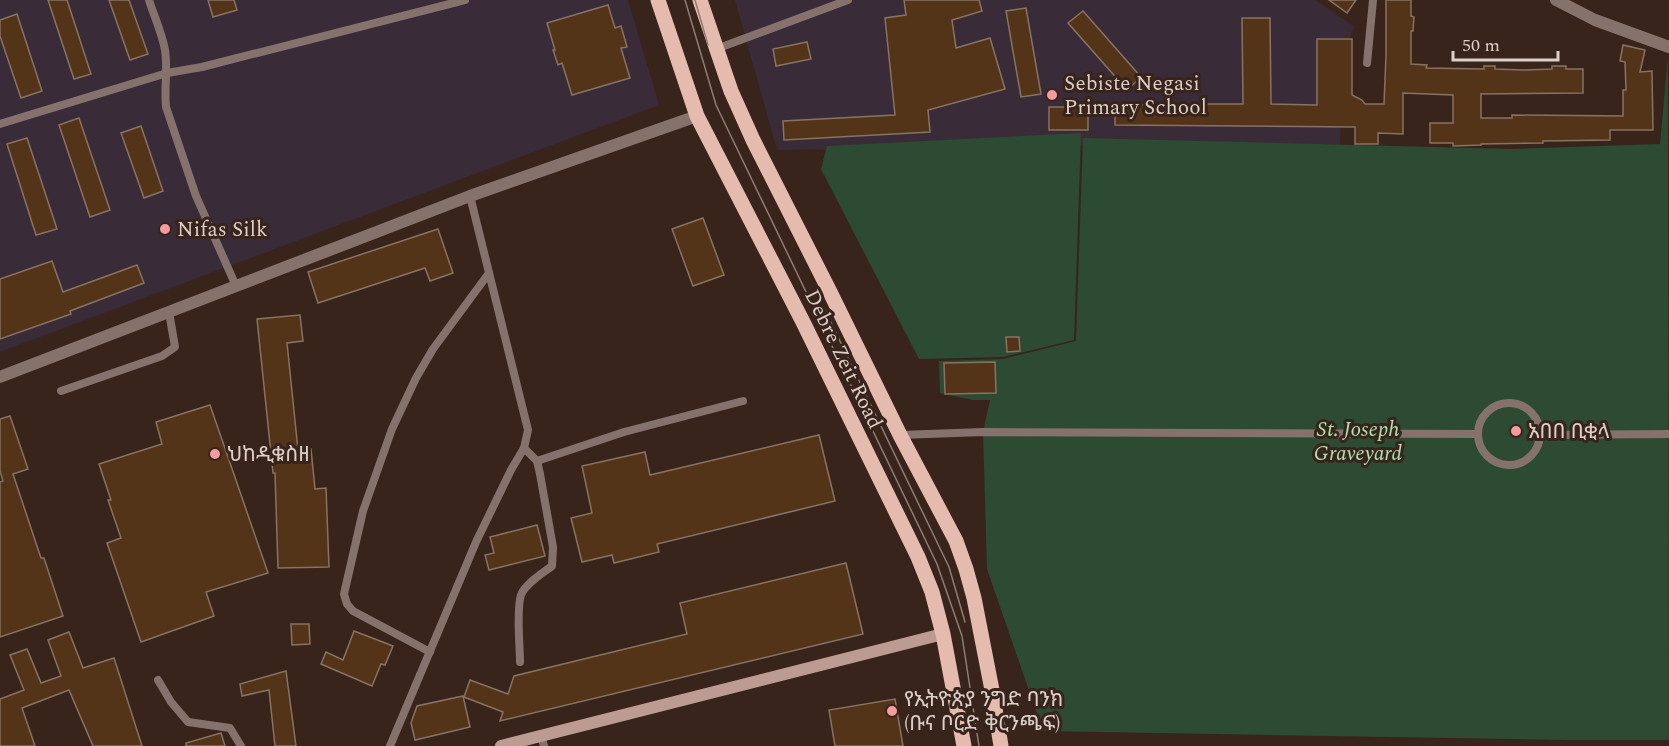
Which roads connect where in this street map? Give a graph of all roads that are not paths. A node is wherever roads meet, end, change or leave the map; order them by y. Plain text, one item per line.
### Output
1 (149, 0) edge
2 (465, 0) edge
3 (658, 0) edge
4 (700, 0) edge
5 (848, 0) edge
6 (1373, 0) edge
7 (1556, 0) edge
8 (1667, 44) edge
9 (716, 49) junction
10 (1367, 63) dead end
11 (167, 73) junction
12 (698, 116) junction
13 (0, 124) edge
14 (470, 196) junction
15 (489, 273) junction
16 (236, 286) junction
17 (169, 312) junction
18 (0, 377) edge
19 (61, 391) dead end
20 (743, 401) dead end
21 (1477, 434) junction
22 (1669, 434) edge
23 (900, 435) junction
24 (1540, 435) junction
25 (524, 448) junction
26 (537, 461) junction
27 (943, 634) junction
28 (430, 652) junction
29 (520, 662) dead end
30 (158, 680) dead end
31 (542, 741) edge
32 (241, 746) edge
33 (390, 746) edge
34 (501, 746) edge
35 (964, 746) edge
36 (1001, 746) edge

1 - 11 lane
2 - 11 lane
3 - 12 main road, Debre Zeit Road
4 - 9 main road, Debre Zeit Road
5 - 9 lane
6 - 10 lane
7 - 8 street
9 - 23 main road, Debre Zeit Road
11 - 13 lane
11 - 16 lane
12 - 14 street
12 - 27 main road, Debre Zeit Road
14 - 15 lane
14 - 16 street
15 - 25 lane
15 - 28 lane
16 - 17 street
17 - 18 street
17 - 19 lane
20 - 26 lane
21 - 23 lane
21 - 24 lane
21 - 24 lane
22 - 24 lane
23 - 36 main road, Debre Zeit Road
25 - 26 lane
25 - 28 lane
26 - 29 lane
27 - 31 main road
27 - 35 main road, Debre Zeit Road
28 - 33 lane
30 - 32 lane
31 - 34 main road

